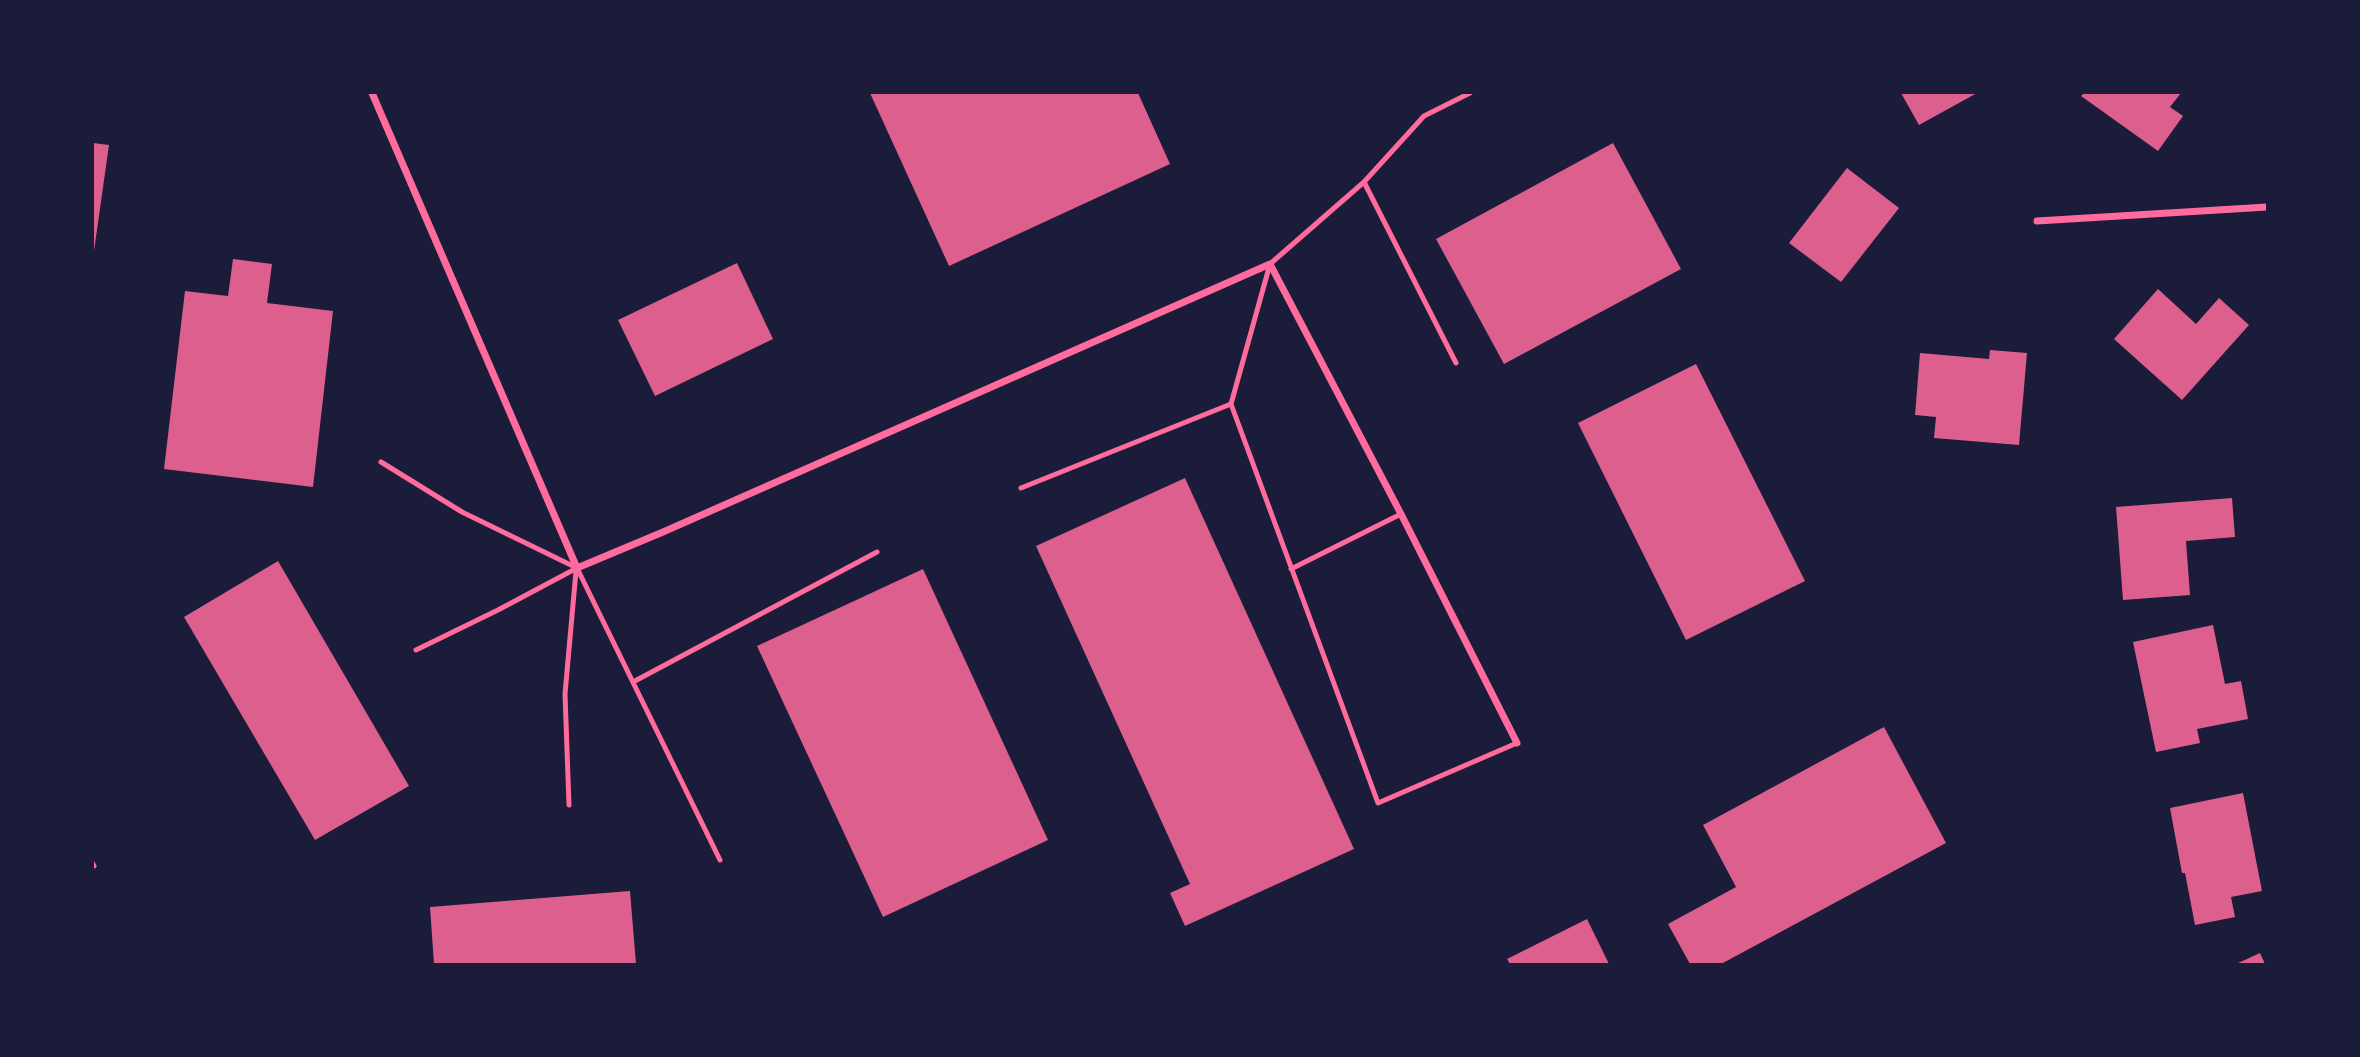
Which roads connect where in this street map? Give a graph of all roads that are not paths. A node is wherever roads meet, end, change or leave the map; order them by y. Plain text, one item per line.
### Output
1 (372, 93) edge
2 (1470, 93) edge
3 (1364, 182) junction
4 (2267, 208) edge
5 (2037, 221) dead end
6 (1270, 264) junction
7 (1456, 363) dead end
8 (1231, 404) junction
9 (382, 462) dead end
10 (1021, 488) dead end
11 (1401, 514) junction
12 (877, 552) dead end
13 (577, 568) junction
14 (1291, 569) junction
15 (416, 650) dead end
16 (633, 682) junction
17 (1517, 743) joint
18 (569, 805) dead end
19 (720, 860) dead end

1 - 13 street
2 - 3 lane
3 - 6 lane
3 - 7 lane
4 - 5 street
6 - 8 lane
6 - 11 street
6 - 13 street
8 - 10 lane
8 - 14 lane
9 - 13 lane
11 - 14 lane
11 - 17 street
12 - 16 lane
13 - 15 lane
13 - 16 lane
13 - 18 lane
14 - 17 lane
16 - 19 lane

